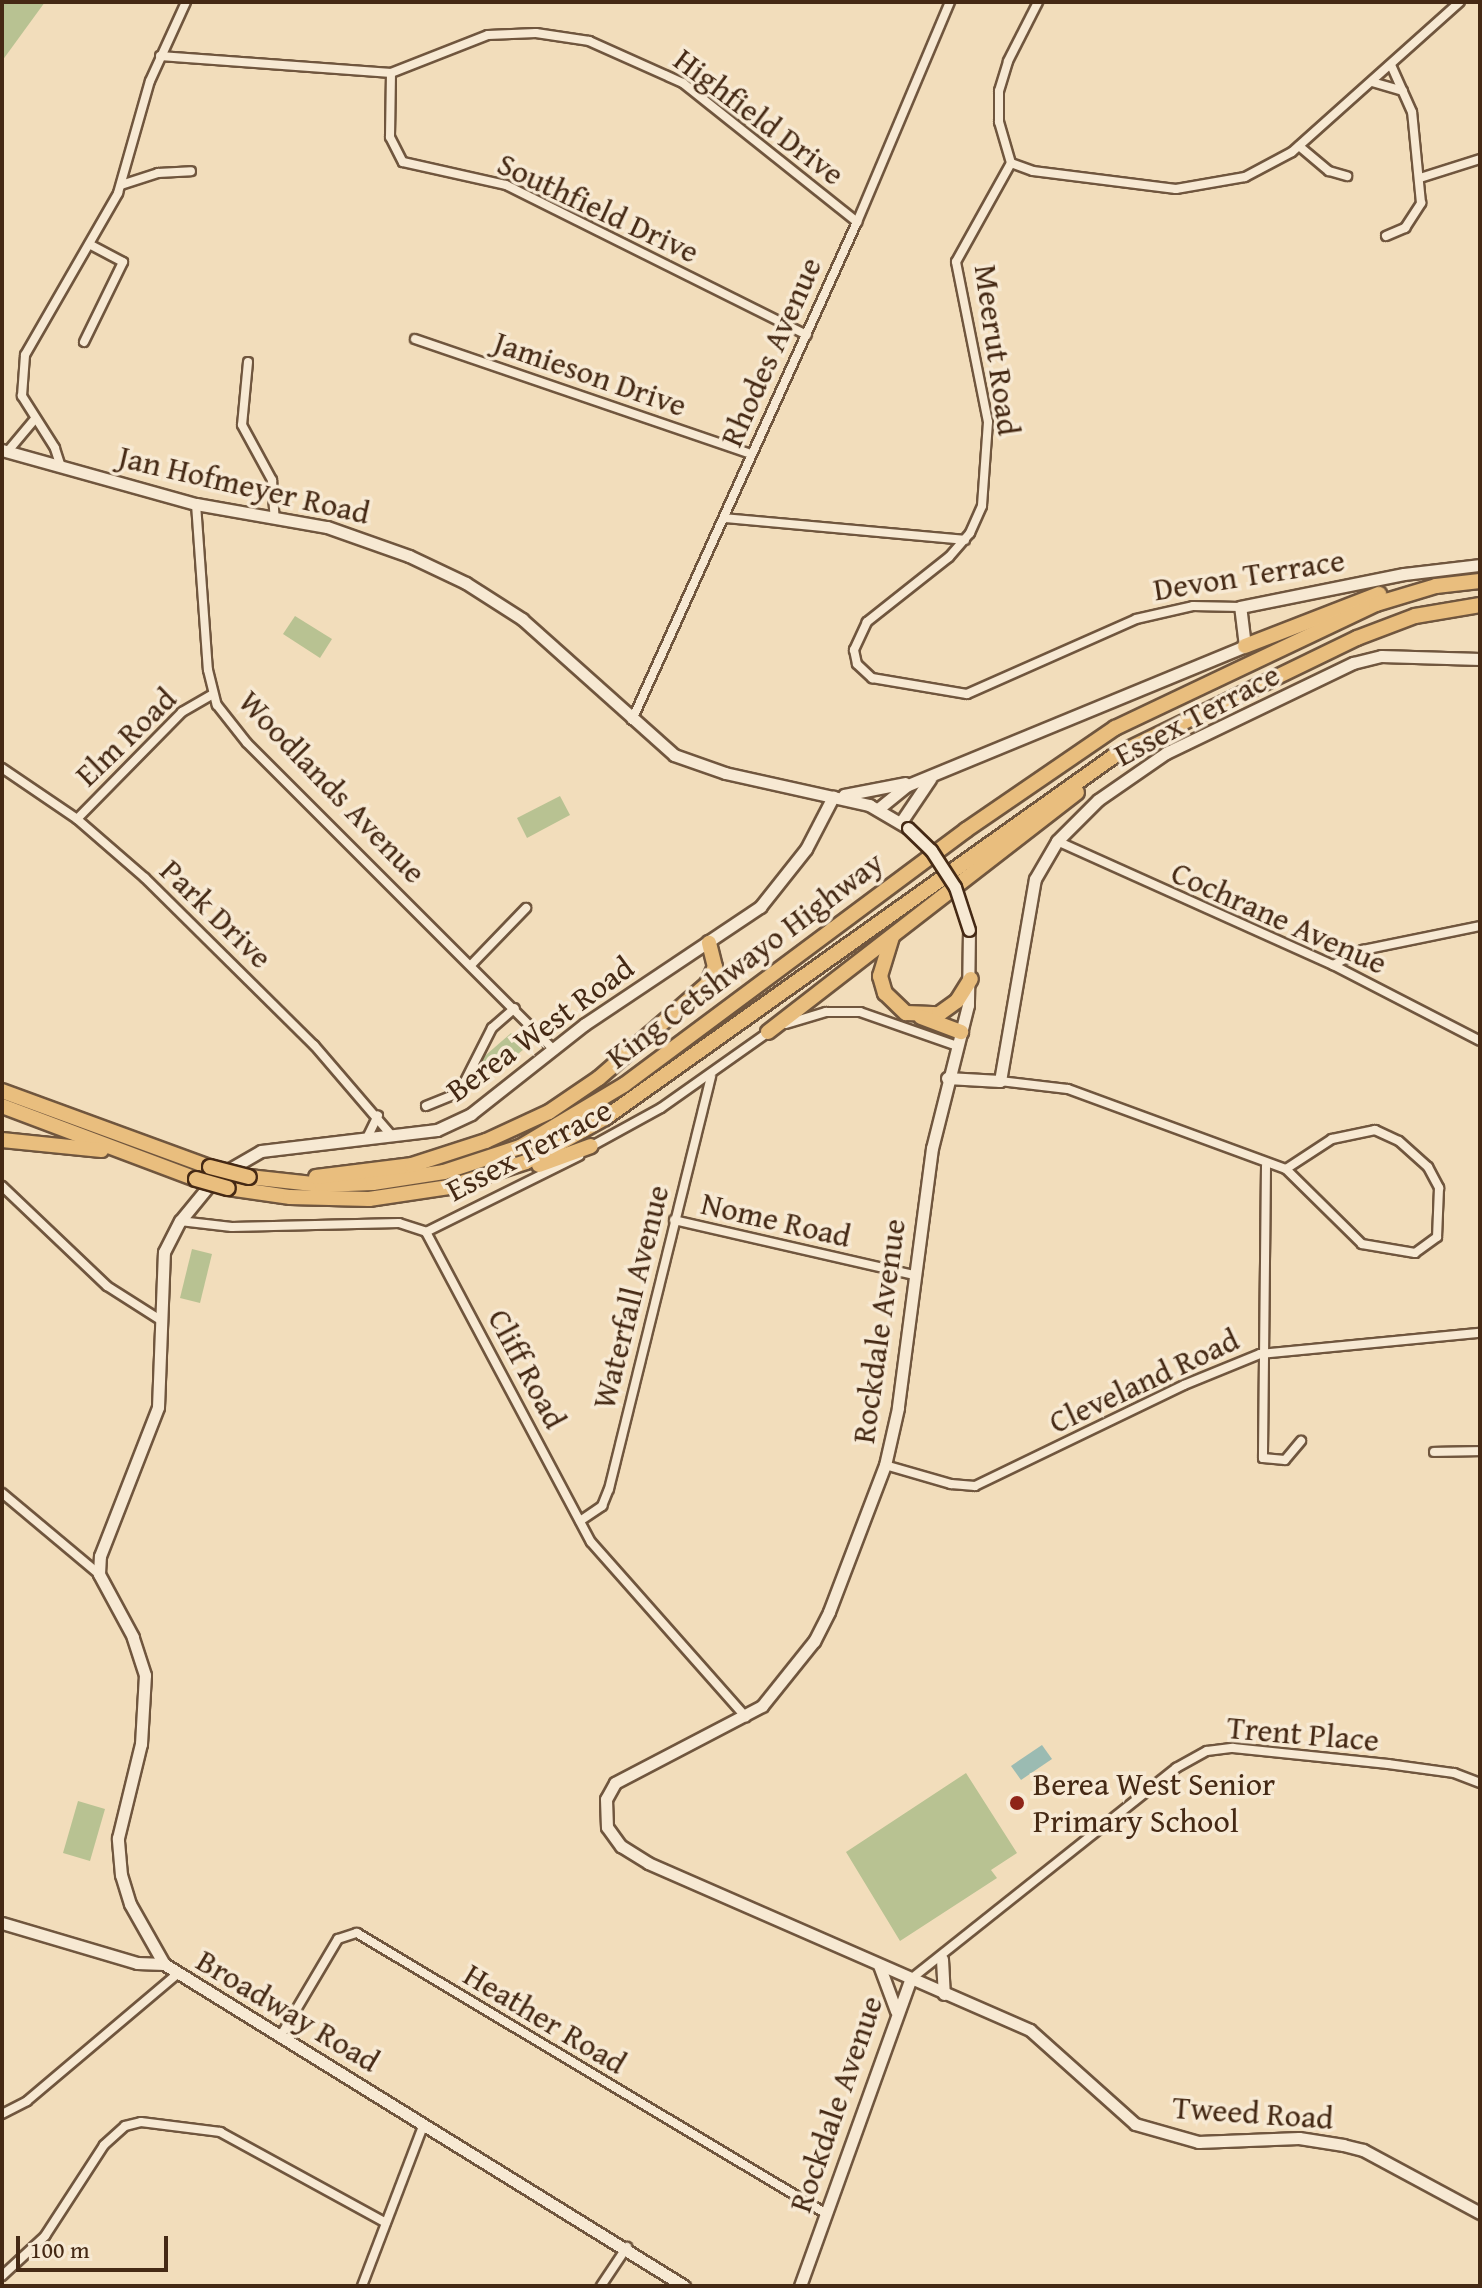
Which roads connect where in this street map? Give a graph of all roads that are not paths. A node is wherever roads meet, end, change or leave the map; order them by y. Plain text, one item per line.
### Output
1 (186, 2) edge
2 (950, 2) edge
3 (1038, 2) edge
4 (1460, 2) edge
5 (160, 56) junction
6 (1391, 65) junction
7 (391, 73) junction
8 (1372, 82) junction
9 (1403, 91) junction
10 (1299, 146) junction
11 (1480, 159) edge
12 (1011, 163) junction
13 (191, 171) dead end
14 (1347, 176) dead end
15 (1420, 178) junction
16 (121, 185) junction
17 (857, 222) junction
18 (1386, 236) dead end
19 (89, 244) junction
20 (807, 335) junction
21 (415, 339) dead end
22 (84, 342) dead end
23 (248, 362) dead end
24 (34, 420) junction
25 (5, 450) edge
26 (751, 454) junction
27 (61, 467) junction
28 (196, 504) junction
29 (724, 518) junction
30 (275, 519) junction
31 (965, 540) junction
32 (1480, 565) edge
33 (1480, 579) edge
34 (1480, 605) edge
35 (1240, 607) junction
36 (1245, 646) junction
37 (1480, 659) edge
38 (212, 695) junction
39 (632, 720) junction
40 (1147, 738) junction
41 (2, 768) edge
42 (936, 773) junction
43 (833, 797) junction
44 (878, 809) junction
45 (77, 819) junction
46 (904, 825) junction
47 (1057, 841) junction
48 (526, 908) dead end
49 (1480, 926) edge
50 (894, 934) junction
51 (709, 943) junction
52 (472, 964) junction
53 (1333, 965) junction
54 (971, 979) junction
55 (515, 1008) junction
56 (921, 1017) junction
57 (768, 1032) junction
58 (959, 1039) junction
59 (1480, 1041) edge
60 (552, 1048) junction
61 (712, 1074) junction
62 (947, 1078) junction
63 (1000, 1081) junction
64 (2, 1091) edge
65 (2, 1106) edge
66 (426, 1106) dead end
67 (378, 1115) junction
68 (392, 1136) junction
69 (367, 1138) junction
70 (2, 1140) edge
71 (591, 1146) junction
72 (114, 1150) junction
73 (1266, 1166) junction
74 (1286, 1169) junction
75 (272, 1181) junction
76 (2, 1186) edge
77 (369, 1199) junction
78 (674, 1220) junction
79 (180, 1221) junction
80 (426, 1232) junction
81 (914, 1275) junction
82 (162, 1321) junction
83 (1480, 1333) edge
84 (1260, 1354) junction
85 (1301, 1441) dead end
86 (1480, 1451) edge
87 (1434, 1452) dead end
88 (885, 1465) junction
89 (2, 1493) edge
90 (580, 1521) junction
91 (99, 1574) junction
92 (746, 1718) junction
93 (1480, 1783) edge
94 (2, 1923) edge
95 (942, 1959) junction
96 (164, 1964) junction
97 (879, 1965) junction
98 (176, 1975) junction
99 (910, 1980) junction
100 (944, 1994) junction
101 (896, 2011) junction
102 (280, 2037) junction
103 (2, 2114) edge
104 (424, 2124) junction
105 (825, 2213) junction
106 (1480, 2213) edge
107 (386, 2223) junction
108 (627, 2246) junction
109 (2, 2276) edge
110 (362, 2286) edge
111 (601, 2286) edge
112 (684, 2286) edge
113 (800, 2286) edge

1 - 5 street
2 - 17 street, Rhodes Avenue
3 - 12 street
4 - 6 street
5 - 7 street, Highfield Drive
5 - 16 street
6 - 8 street
6 - 9 street
7 - 17 street, Highfield Drive
7 - 20 street, Southfield Drive
8 - 9 street
8 - 10 street
9 - 15 street
10 - 12 street
10 - 14 street
11 - 15 street
12 - 31 street, Meerut Road
13 - 16 street
15 - 18 street
16 - 19 street
17 - 20 street, Rhodes Avenue
19 - 22 street
19 - 24 street
20 - 26 street, Rhodes Avenue
21 - 26 street, Jamieson Drive
23 - 30 street
24 - 25 street
24 - 27 street
25 - 27 street, Jan Hofmeyer Road
26 - 29 street, Rhodes Avenue
27 - 28 street, Jan Hofmeyer Road
28 - 30 street, Jan Hofmeyer Road
28 - 38 street, Woodlands Avenue
29 - 31 street
29 - 39 street, Rhodes Avenue
30 - 39 street, Jan Hofmeyer Road
31 - 35 street, Devon Terrace
32 - 35 street, Devon Terrace
33 - 36 highway
33 - 75 highway, King Cetshwayo Highway
34 - 40 highway, King Cetshwayo Highway
35 - 36 street
36 - 42 street
37 - 47 street, Essex Terrace
38 - 45 street, Elm Road
38 - 52 street, Woodlands Avenue
39 - 43 street, Jan Hofmeyer Road
40 - 50 highway
40 - 77 highway, King Cetshwayo Highway
41 - 45 street, Park Drive
42 - 43 street
42 - 44 street
42 - 46 street
43 - 44 street, Rockdale Avenue
43 - 51 street, Berea West Road
44 - 46 street, Rockdale Avenue
45 - 67 street, Park Drive
46 - 54 street, Rockdale Avenue, bridge
47 - 53 street, Cochrane Avenue
47 - 63 street, Essex Terrace
48 - 52 street
49 - 53 street
50 - 56 highway
50 - 57 highway
51 - 60 street, Berea West Road
51 - 75 highway
52 - 55 street, Woodlands Avenue
53 - 59 street, Cochrane Avenue
54 - 56 highway
54 - 58 street, Rockdale Avenue
55 - 60 street, Woodlands Avenue
55 - 66 street
56 - 58 highway
57 - 58 street, Essex Terrace
57 - 61 street, Essex Terrace
58 - 62 street, Rockdale Avenue
60 - 68 street, Berea West Road
61 - 71 street, Essex Terrace
61 - 78 street, Waterfall Avenue
62 - 63 street
62 - 81 street, Rockdale Avenue
63 - 73 street
64 - 75 highway, King Cetshwayo Highway, bridge
65 - 72 highway, King Cetshwayo Highway
67 - 68 street, Park Drive
67 - 69 street
68 - 69 street, Berea West Road
69 - 79 street, Berea West Road
70 - 72 highway
71 - 77 highway
71 - 80 street, Essex Terrace
72 - 77 highway, King Cetshwayo Highway, bridge
73 - 74 street
73 - 84 street
74 - 74 street
76 - 82 street
78 - 81 street, Nome Road
78 - 90 street, Waterfall Avenue
79 - 80 street
79 - 82 street
80 - 90 street, Cliff Road
81 - 88 street, Rockdale Avenue
82 - 91 street
83 - 84 street, Cleveland Road
84 - 85 street
84 - 88 street, Cleveland Road
86 - 87 street
88 - 92 street, Rockdale Avenue
89 - 91 street
90 - 92 street, Cliff Road
91 - 96 street, Broadway Road
92 - 97 street, Rockdale Avenue
93 - 95 street, Trent Place
94 - 96 street
95 - 99 street, Trent Place
95 - 100 street
96 - 98 street, Broadway Road
97 - 99 street, Rockdale Avenue
97 - 101 street
98 - 102 street, Broadway Road
98 - 103 street
99 - 100 street, Tweed Road
99 - 101 street, Rockdale Avenue
100 - 106 street, Tweed Road
101 - 105 street, Rockdale Avenue
102 - 104 street, Broadway Road
102 - 105 street, Heather Road
104 - 107 street
104 - 108 street, Broadway Road
105 - 113 street, Rockdale Avenue
107 - 109 street
107 - 110 street
108 - 111 street
108 - 112 street, Broadway Road

